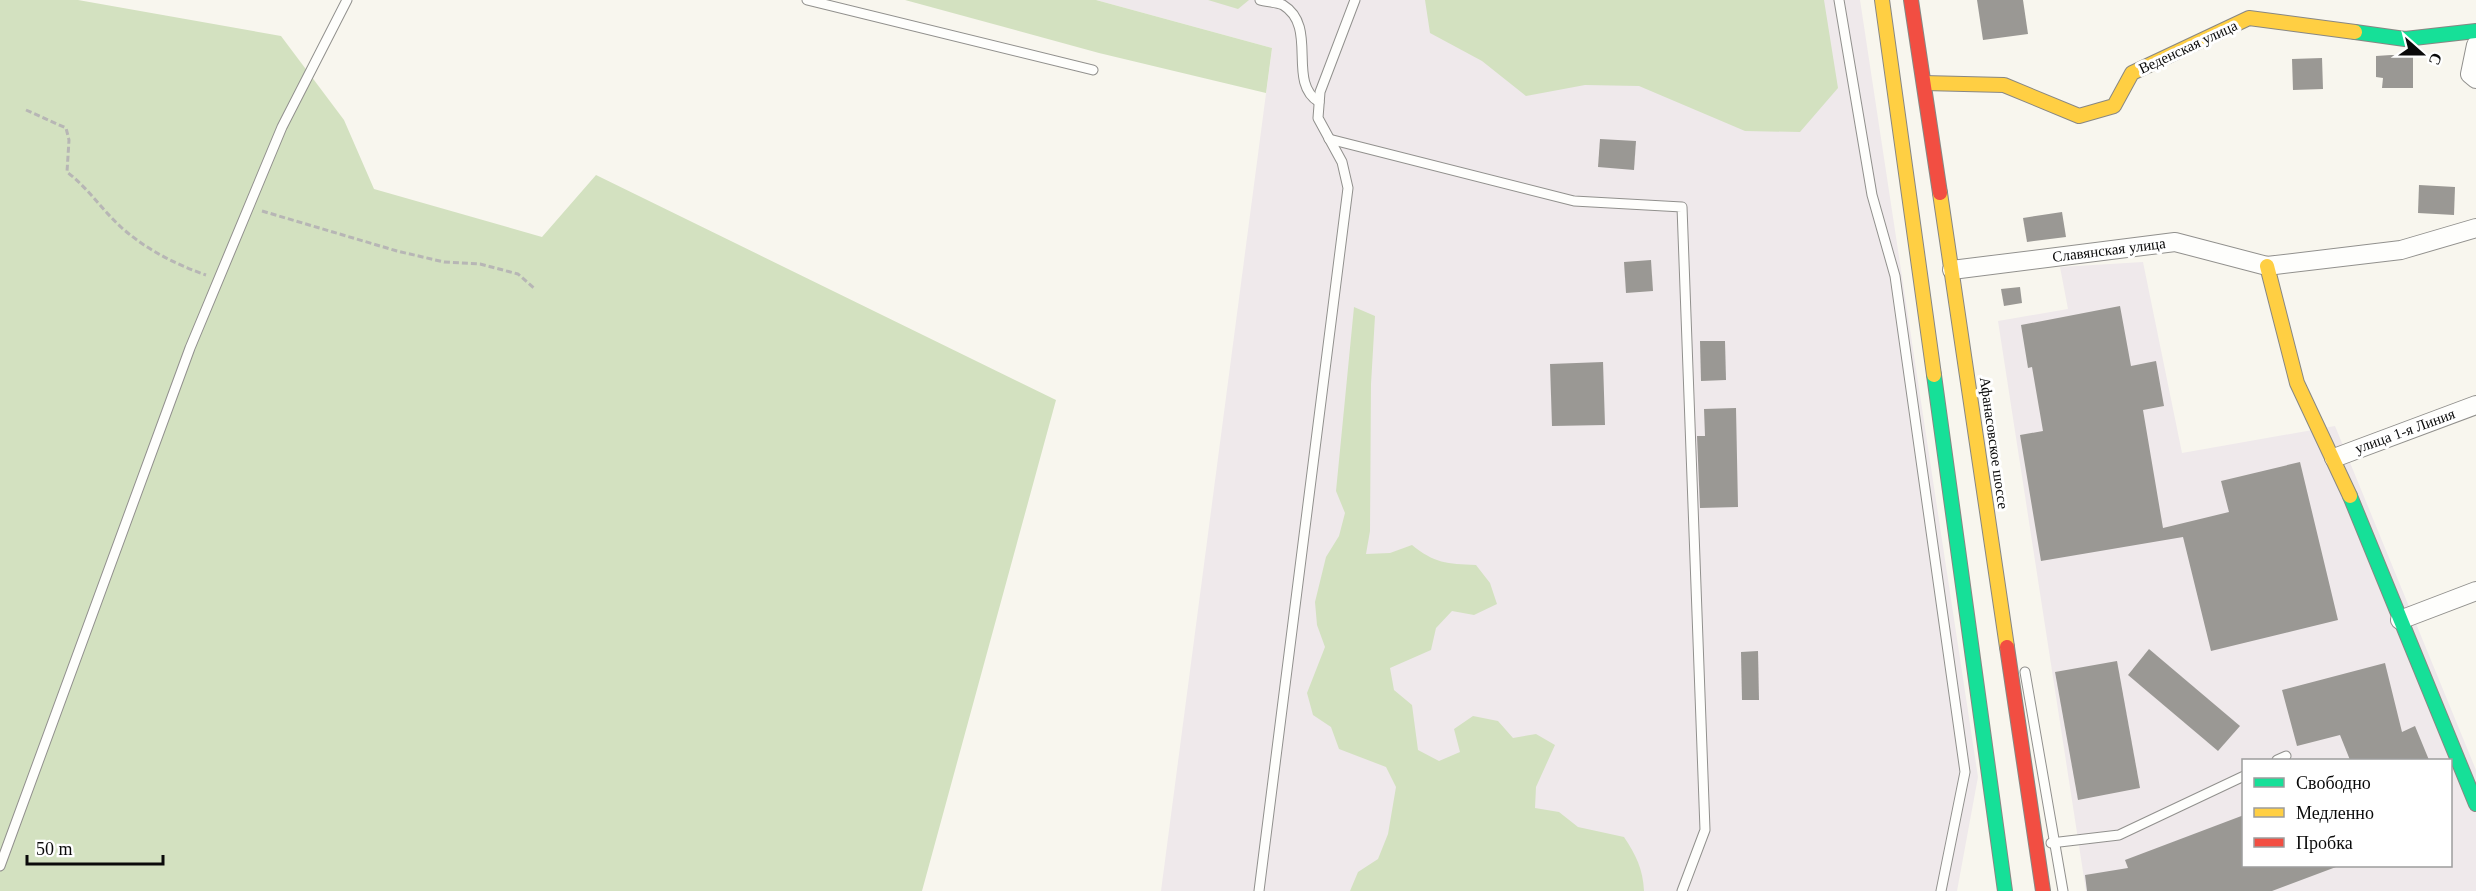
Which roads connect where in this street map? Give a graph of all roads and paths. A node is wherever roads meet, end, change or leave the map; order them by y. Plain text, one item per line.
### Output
1 (347, 0) edge
2 (807, 0) edge
3 (1260, 0) edge
4 (1355, 0) edge
5 (1839, 0) edge
6 (1882, 0) edge
7 (1911, 0) edge
8 (2476, 31) edge
9 (2476, 45) edge
10 (1093, 70) dead end
11 (2476, 79) edge
12 (1924, 82) junction
13 (1319, 102) junction
14 (26, 110) dead end
15 (1329, 139) junction
16 (249, 208) junction
17 (2476, 228) edge
18 (2267, 266) junction
19 (1952, 270) junction
20 (219, 280) junction
21 (535, 289) dead end
22 (2476, 405) edge
23 (2334, 458) junction
24 (2476, 591) edge
25 (2400, 620) junction
26 (2025, 672) dead end
27 (2470, 770) edge
28 (2242, 777) edge
29 (2476, 804) edge
30 (2055, 843) junction
31 (2037, 845) junction
32 (0, 866) edge
33 (1258, 891) edge
34 (1682, 891) edge
35 (1941, 891) edge
36 (2005, 891) edge
37 (2043, 891) edge
38 (2063, 891) edge

1 - 16 lane
2 - 10 lane
3 - 13 lane
4 - 13 lane
5 - 35 lane
6 - 36 main road
7 - 12 main road, Афанасовское шоссе
8 - 12 main road, Веденская улица
9 - 11 street
12 - 19 main road, Афанасовское шоссе
13 - 15 lane
14 - 20 path
15 - 33 lane
15 - 34 lane
16 - 20 lane
16 - 21 path
17 - 18 street, Славянская улица
18 - 19 street, Славянская улица
18 - 23 main road
19 - 31 main road, Афанасовское шоссе
20 - 32 lane
22 - 23 street, улица 1-я Линия
23 - 25 main road
24 - 25 street
25 - 27 main road
26 - 30 lane
27 - 29 main road
28 - 30 lane
30 - 31 lane
30 - 38 lane
31 - 37 main road, Афанасовское шоссе

